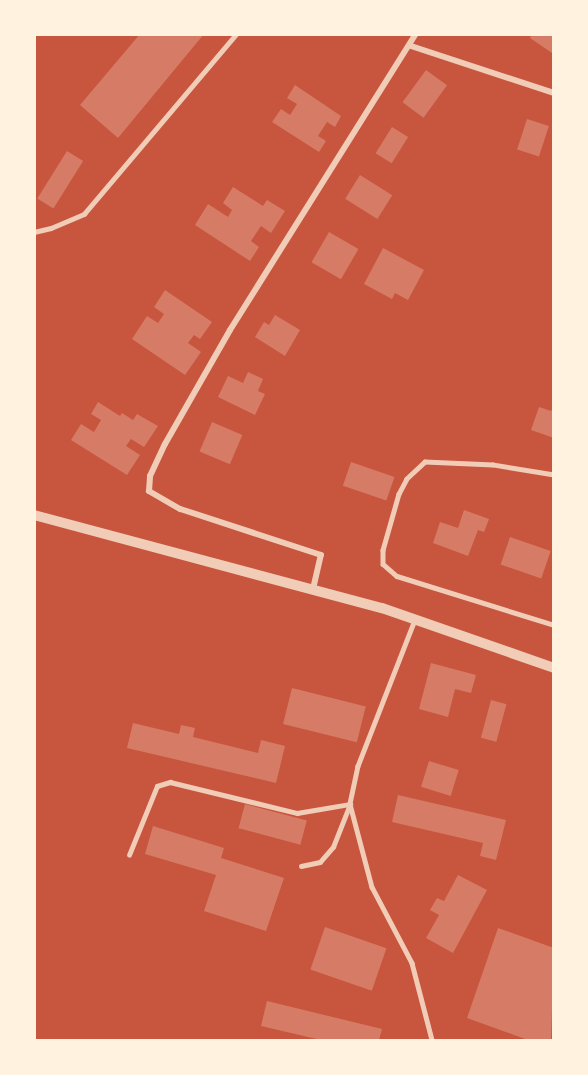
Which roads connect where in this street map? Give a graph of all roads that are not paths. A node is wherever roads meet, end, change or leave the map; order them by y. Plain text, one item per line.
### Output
1 (236, 34) edge
2 (416, 34) edge
3 (411, 46) junction
4 (554, 93) edge
5 (34, 232) edge
6 (554, 475) edge
7 (34, 515) edge
8 (313, 589) junction
9 (415, 619) junction
10 (554, 625) edge
11 (554, 668) edge
12 (350, 804) junction
13 (129, 855) dead end
14 (302, 866) dead end
15 (432, 1041) edge

1 - 5 lane
2 - 3 street
3 - 4 street
3 - 8 street
6 - 10 lane
7 - 8 street
8 - 9 street
9 - 11 street
9 - 12 lane
12 - 13 lane
12 - 14 lane
12 - 15 lane

